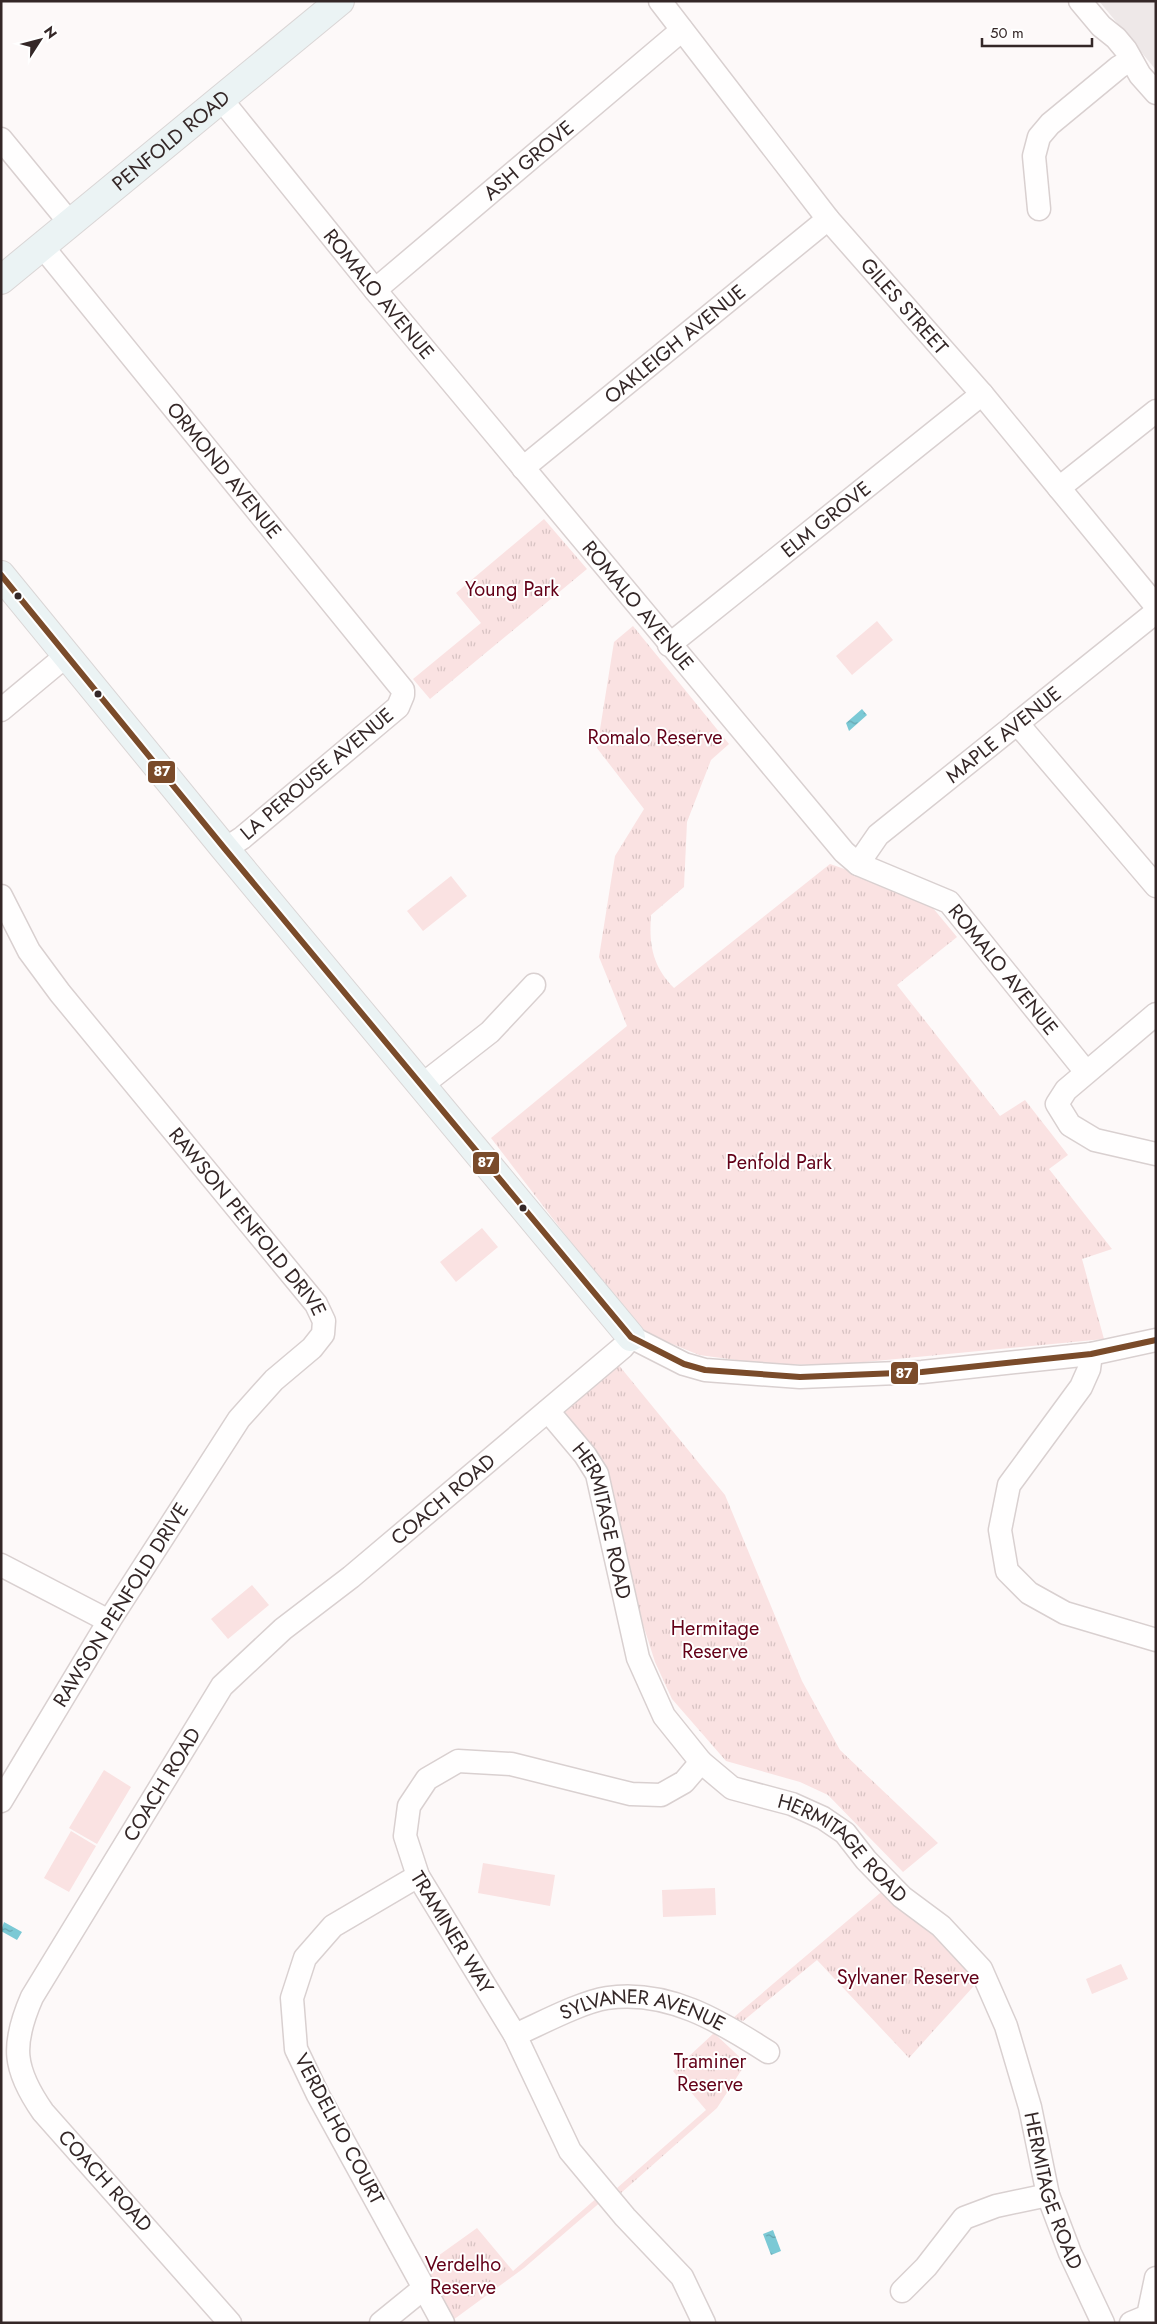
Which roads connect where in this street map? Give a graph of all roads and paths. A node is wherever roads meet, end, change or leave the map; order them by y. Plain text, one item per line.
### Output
1 (340, 1) edge
2 (1080, 1) edge
3 (668, 4) edge
4 (682, 30) junction
5 (1131, 60) junction
6 (1156, 93) edge
7 (222, 99) junction
8 (1, 139) edge
9 (1039, 209) dead end
10 (828, 218) junction
11 (70, 222) junction
12 (42, 246) junction
13 (1, 280) edge
14 (374, 290) junction
15 (982, 394) junction
16 (1156, 410) edge
17 (523, 468) junction
18 (1059, 488) junction
19 (1, 575) edge
20 (1156, 606) edge
21 (1156, 612) edge
22 (670, 645) junction
23 (67, 655) junction
24 (403, 696) joint
25 (1, 710) edge
26 (1017, 723) junction
27 (225, 849) junction
28 (858, 864) junction
29 (1156, 886) edge
30 (1, 896) edge
31 (534, 985) dead end
32 (1156, 1014) edge
33 (1086, 1072) junction
34 (422, 1084) junction
35 (1156, 1154) edge
36 (631, 1337) junction
37 (1156, 1340) edge
38 (1091, 1354) junction
39 (548, 1411) junction
40 (1, 1565) edge
41 (108, 1621) junction
42 (1156, 1640) edge
43 (701, 1762) junction
44 (1, 1801) edge
45 (418, 1876) junction
46 (515, 2035) junction
47 (768, 2052) dead end
48 (1048, 2195) junction
49 (1156, 2278) edge
50 (424, 2288) junction
51 (902, 2291) dead end
52 (1107, 2322) edge
53 (230, 2323) edge
54 (381, 2323) edge
55 (442, 2323) edge
56 (704, 2323) edge
57 (1131, 2323) edge

1 - 7 main road, PENFOLD ROAD
2 - 5 street
3 - 4 street, GILES STREET
4 - 10 street, GILES STREET
4 - 14 street, ASH GROVE
5 - 6 street
5 - 9 street
7 - 11 main road, PENFOLD ROAD
7 - 14 street, ROMALO AVENUE
8 - 11 street
10 - 15 street, GILES STREET
10 - 17 street, OAKLEIGH AVENUE
11 - 12 main road, PENFOLD ROAD
12 - 13 main road, PENFOLD ROAD
12 - 24 street, ORMOND AVENUE
14 - 17 street, ROMALO AVENUE
15 - 18 street, GILES STREET
15 - 22 street, ELM GROVE
16 - 18 street
17 - 22 street, ROMALO AVENUE
18 - 20 street, GILES STREET
19 - 23 main road
21 - 26 street, MAPLE AVENUE
22 - 28 street, ROMALO AVENUE
23 - 25 street
23 - 27 main road
24 - 27 street, LA PEROUSE AVENUE
26 - 28 street, MAPLE AVENUE
26 - 29 street
27 - 34 main road
28 - 33 street, ROMALO AVENUE
30 - 41 street, RAWSON PENFOLD DRIVE
31 - 34 street
32 - 33 street
33 - 35 street
34 - 36 main road
36 - 38 street
36 - 39 street, COACH ROAD
37 - 38 street
38 - 42 street
39 - 43 street, HERMITAGE ROAD
39 - 53 street, COACH ROAD
40 - 41 street
41 - 44 street, RAWSON PENFOLD DRIVE
43 - 45 street, TRAMINER WAY
43 - 48 street, HERMITAGE ROAD
45 - 46 street, TRAMINER WAY
45 - 50 street, VERDELHO COURT
46 - 47 street, SYLVANER AVENUE
46 - 56 street, TRAMINER WAY
48 - 51 street
48 - 52 street, HERMITAGE ROAD
49 - 57 street
50 - 54 street
50 - 55 street, VERDELHO COURT

